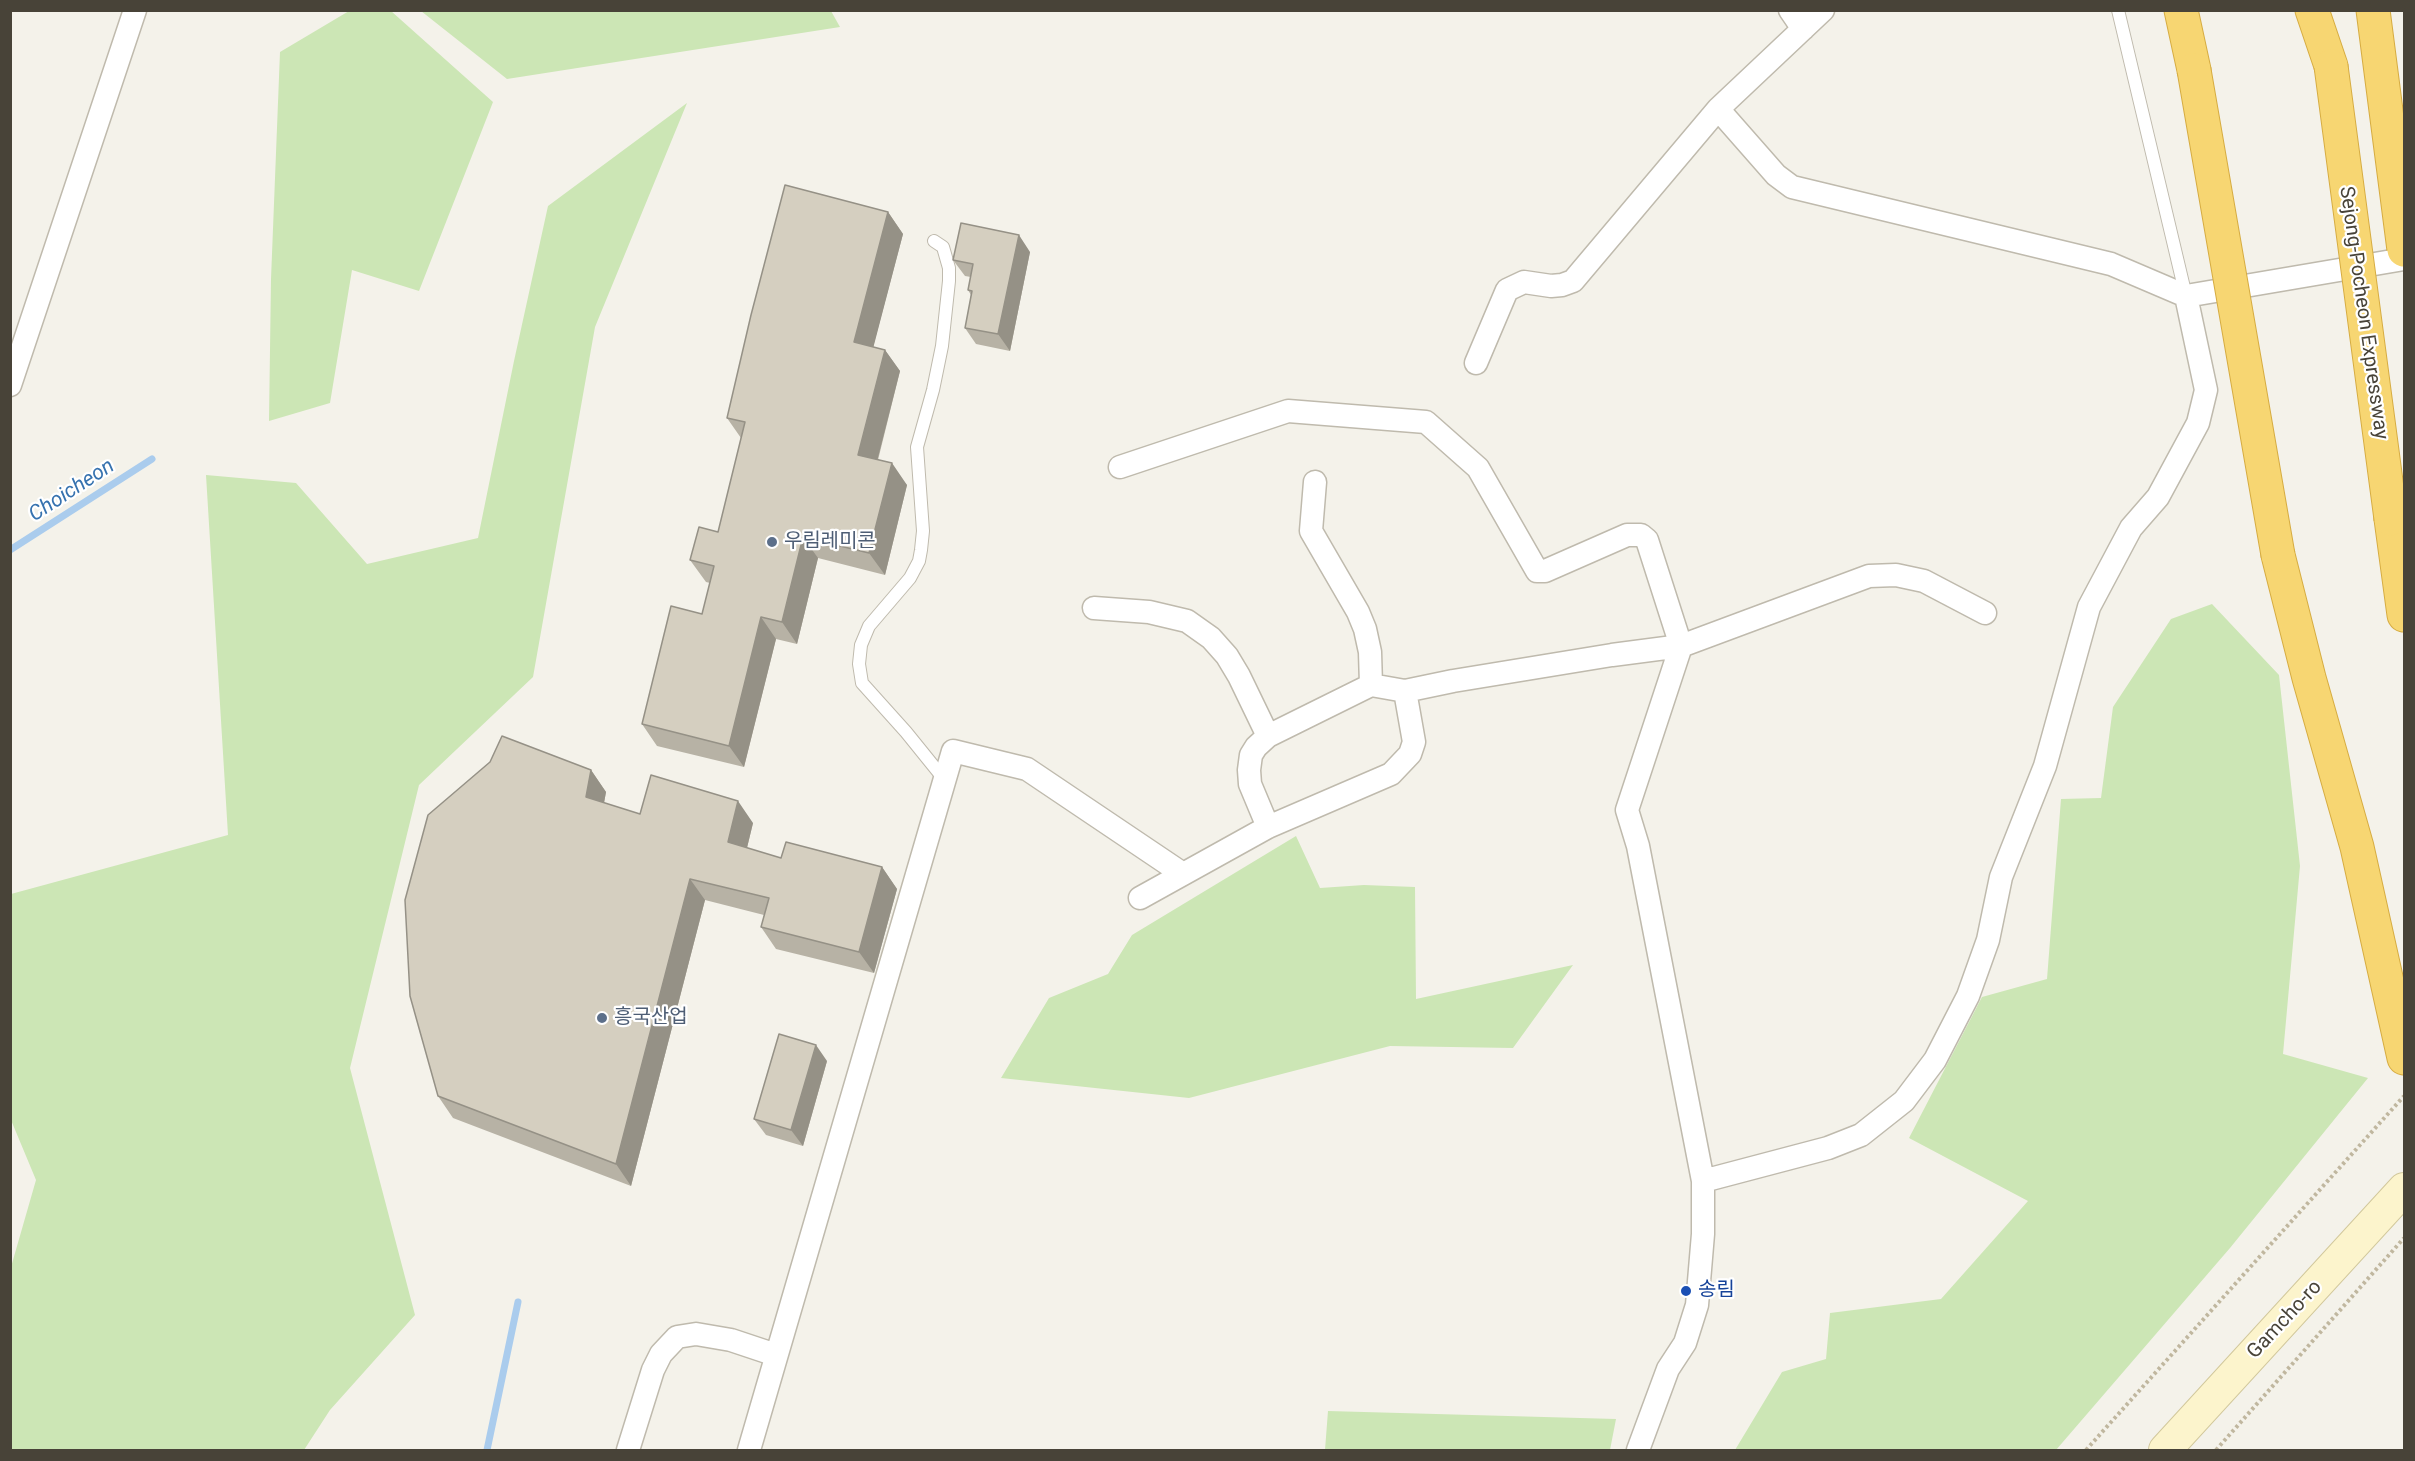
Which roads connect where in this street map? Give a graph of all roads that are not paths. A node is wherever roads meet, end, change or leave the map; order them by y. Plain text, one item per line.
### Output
1 (135, 10) edge
2 (1790, 10) edge
3 (1824, 10) edge
4 (2118, 10) edge
5 (2183, 10) edge
6 (2312, 10) edge
7 (2323, 10) edge
8 (2373, 10) edge
9 (1803, 29) junction
10 (2331, 66) junction
11 (1718, 109) junction
12 (934, 241) dead end
13 (2404, 250) edge
14 (2404, 259) edge
15 (2186, 296) junction
16 (1476, 363) dead end
17 (10, 385) edge
18 (1120, 467) dead end
19 (1315, 482) dead end
20 (1094, 608) dead end
21 (1984, 613) dead end
22 (2404, 615) edge
23 (1681, 646) junction
24 (1371, 685) junction
25 (1405, 692) junction
26 (1268, 736) junction
27 (944, 779) junction
28 (1268, 827) junction
29 (1183, 874) junction
30 (1140, 898) dead end
31 (2404, 1058) edge
32 (1703, 1181) junction
33 (2404, 1189) edge
34 (776, 1355) junction
35 (628, 1450) edge
36 (748, 1450) edge
37 (1638, 1450) edge
38 (2165, 1450) edge

1 - 17 street
2 - 9 street
3 - 9 street
4 - 15 lane
5 - 31 highway, bridge
6 - 10 highway
7 - 10 highway, Sejong-Pocheon Expressway
8 - 13 highway
9 - 11 street
10 - 22 highway, Sejong-Pocheon Expressway, bridge
11 - 15 street
11 - 16 street
12 - 27 lane
14 - 15 street
15 - 32 street
18 - 23 street
19 - 24 street
20 - 26 street
21 - 23 street
23 - 25 street
23 - 32 street
24 - 25 street
24 - 26 street
25 - 28 street
26 - 28 street
27 - 29 street
27 - 34 street
28 - 29 street
29 - 30 street
32 - 37 street
33 - 38 main road, Gamcho-ro
34 - 35 street
34 - 36 street

